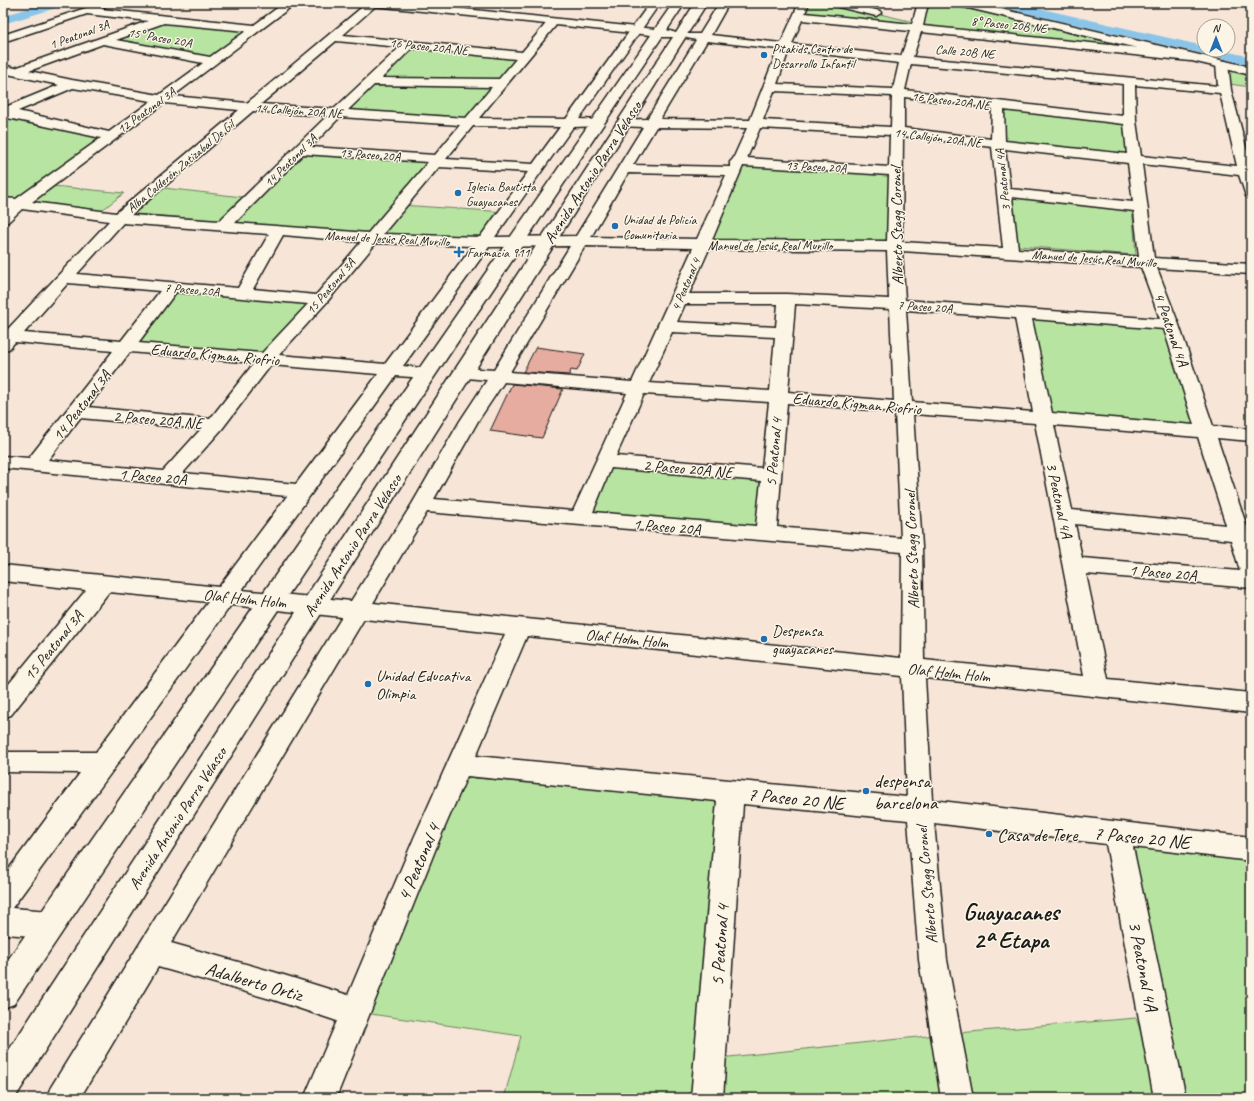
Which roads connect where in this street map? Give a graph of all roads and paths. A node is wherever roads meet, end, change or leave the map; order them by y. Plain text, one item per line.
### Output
1 (110, 3) edge
2 (291, 3) edge
3 (374, 3) edge
4 (472, 3) edge
5 (655, 3) edge
6 (679, 3) edge
7 (701, 3) edge
8 (724, 3) edge
9 (834, 3) edge
10 (923, 3) edge
11 (960, 3) edge
12 (802, 10) edge
13 (86, 11) junction
14 (164, 19) junction
15 (553, 22) junction
16 (639, 25) junction
17 (917, 26) junction
18 (662, 28) junction
19 (256, 29) junction
20 (683, 30) junction
21 (333, 37) junction
22 (703, 38) junction
23 (3, 39) edge
24 (102, 41) junction
25 (410, 44) junction
26 (785, 47) junction
27 (525, 56) junction
28 (1192, 57) junction
29 (906, 60) junction
30 (213, 61) junction
31 (1222, 64) junction
32 (1251, 71) edge
33 (7, 73) edge
34 (1129, 80) junction
35 (371, 81) junction
36 (502, 83) junction
37 (72, 84) junction
38 (772, 84) junction
39 (1225, 90) junction
40 (894, 93) junction
41 (162, 99) junction
42 (998, 106) junction
43 (251, 107) junction
44 (338, 112) junction
45 (4, 113) edge
46 (1130, 121) junction
47 (470, 122) junction
48 (569, 122) junction
49 (597, 123) junction
50 (624, 123) junction
51 (652, 123) junction
52 (755, 124) junction
53 (896, 131) junction
54 (111, 136) junction
55 (998, 144) junction
56 (301, 150) junction
57 (1135, 159) junction
58 (438, 161) junction
59 (735, 166) junction
60 (536, 168) junction
61 (624, 169) junction
62 (895, 171) junction
63 (1249, 172) edge
64 (1002, 192) junction
65 (1251, 193) edge
66 (3, 202) edge
67 (18, 205) junction
68 (1140, 207) junction
69 (119, 218) junction
70 (3, 219) edge
71 (222, 227) junction
72 (278, 232) junction
73 (372, 238) junction
74 (516, 241) junction
75 (547, 241) junction
76 (580, 241) junction
77 (483, 242) junction
78 (702, 244) junction
79 (894, 246) junction
80 (1011, 253) junction
81 (1147, 261) junction
82 (1251, 269) edge
83 (64, 278) junction
84 (172, 287) junction
85 (243, 293) junction
86 (679, 299) junction
87 (787, 299) junction
88 (320, 300) junction
89 (898, 304) junction
90 (1022, 313) junction
91 (1171, 325) junction
92 (666, 327) junction
93 (784, 332) junction
94 (6, 339) edge
95 (127, 346) junction
96 (266, 359) junction
97 (390, 370) junction
98 (427, 372) junction
99 (463, 372) junction
100 (499, 376) junction
101 (637, 388) junction
102 (778, 397) junction
103 (904, 407) junction
104 (76, 412) junction
105 (1042, 418) junction
106 (215, 425) junction
107 (1206, 431) junction
108 (1251, 435) edge
109 (604, 461) junction
110 (3, 462) edge
111 (34, 465) junction
112 (771, 475) junction
113 (168, 478) junction
114 (302, 491) junction
115 (421, 505) junction
116 (1064, 516) junction
117 (580, 518) junction
118 (766, 534) junction
119 (1239, 534) junction
120 (912, 546) junction
121 (1074, 565) junction
122 (1251, 570) edge
123 (3, 573) edge
124 (1251, 580) edge
125 (104, 583) junction
126 (226, 596) junction
127 (271, 601) junction
128 (313, 605) junction
129 (358, 610) junction
130 (519, 627) junction
131 (913, 668) junction
132 (1098, 687) junction
133 (1251, 703) edge
134 (3, 708) edge
135 (3, 762) edge
136 (104, 763) junction
137 (459, 765) junction
138 (730, 791) junction
139 (920, 810) junction
140 (1117, 834) junction
141 (1251, 849) edge
142 (3, 899) edge
143 (3, 921) edge
144 (50, 924) junction
145 (151, 951) junction
146 (3, 993) edge
147 (356, 1012) junction
148 (3, 1088) edge
149 (62, 1098) edge
150 (320, 1098) edge
151 (707, 1098) edge
152 (957, 1098) edge
153 (1170, 1098) edge

1 - 13 street
2 - 19 street, 12 Peatonal 3A
3 - 15 street
3 - 21 street, Alba Calderón Zatizabal De Gil
4 - 16 street
5 - 16 street
6 - 18 street, Avenida Antonio Parra Velasco
7 - 20 street, Avenida Antonio Parra Velasco
8 - 22 street, Avenida Antonio Parra Velasco
9 - 17 street
10 - 17 street, Alberto Stagg Coronel
11 - 28 street
12 - 17 street, 8° Paseo 20B NE
12 - 26 street, 4 Peatonal 4
13 - 14 street
13 - 23 street
14 - 19 street
14 - 24 street, 1 Peatonal 3A
15 - 16 street
15 - 27 street, 15 Peatonal 3A
16 - 18 street
16 - 48 street
17 - 28 street, 8° Paseo 20B NE
17 - 29 street, Alberto Stagg Coronel
18 - 20 street
18 - 49 street, Avenida Antonio Parra Velasco
19 - 30 street, 12 Peatonal 3A
20 - 22 street, Calle 20B NE
20 - 50 street, Avenida Antonio Parra Velasco
21 - 25 street, 16 Paseo 20A NE
21 - 43 street, Alba Calderón Zatizabal De Gil
22 - 26 street, Calle 20B NE
22 - 51 street, Avenida Antonio Parra Velasco
24 - 30 street, 15° Paseo 20A
24 - 33 street, 1 Peatonal 3A
25 - 27 street, 16 Paseo 20A NE
25 - 35 street, 14 Peatonal 3A
26 - 29 street, Calle 20B NE
26 - 38 street, 4 Peatonal 4
27 - 36 street, 15 Peatonal 3A
28 - 31 street
29 - 34 street, Calle 20B NE
29 - 40 street, Alberto Stagg Coronel
30 - 41 street, 12 Peatonal 3A
31 - 32 street
31 - 39 street
33 - 37 street, 14 Callejón 20A NE
34 - 39 street, Calle 20B NE
34 - 46 street, 4 Peatonal 4A
35 - 36 street
35 - 44 street, 14 Peatonal 3A
36 - 47 street, 15 Peatonal 3A
37 - 41 street, 14 Callejón 20A NE
37 - 45 street
38 - 40 street, 16 Paseo 20A NE
38 - 52 street, 4 Peatonal 4
39 - 63 street
40 - 42 street, 16 Paseo 20A NE
40 - 53 street, Alberto Stagg Coronel
41 - 43 street, 14 Callejón 20A NE
41 - 54 street, 12 Peatonal 3A
42 - 46 street, 16 Paseo 20A NE
42 - 55 street, 3 Peatonal 4A
43 - 44 street, 14 Callejón 20A NE
43 - 69 street, Alba Calderón Zatizabal De Gil
44 - 47 street, 14 Callejón 20A NE
44 - 56 street, 14 Peatonal 3A
45 - 54 street
46 - 57 street, 4 Peatonal 4A
47 - 48 street, 14 Callejón 20A NE
47 - 58 street, 15 Peatonal 3A
48 - 49 street, 14 Callejón 20A NE
48 - 60 street
49 - 74 street, Avenida Antonio Parra Velasco
50 - 51 street, 14 Callejón 20A NE
50 - 75 street, Avenida Antonio Parra Velasco
51 - 52 street, 14 Callejón 20A NE
51 - 61 street, Avenida Antonio Parra Velasco
52 - 53 street, 14 Callejón 20A NE
52 - 59 street, 4 Peatonal 4
53 - 55 street, 14 Callejón 20A NE
53 - 62 street, Alberto Stagg Coronel
54 - 67 street, 12 Peatonal 3A
55 - 57 street, 14 Callejón 20A NE
55 - 64 street, 3 Peatonal 4A
56 - 58 street, 13 Paseo 20A
56 - 71 street, 14 Peatonal 3A
57 - 63 street, 14 Callejón 20A NE
57 - 68 street, 4 Peatonal 4A
58 - 60 street, 13 Paseo 20A
58 - 73 street, 15 Peatonal 3A
59 - 61 street, 13 Paseo 20A
59 - 62 street, 13 Paseo 20A
59 - 78 street, 4 Peatonal 4
60 - 77 street
61 - 76 street, Avenida Antonio Parra Velasco
62 - 79 street, Alberto Stagg Coronel
63 - 65 street
64 - 68 street
64 - 80 street, 3 Peatonal 4A
66 - 67 street, Manuel de Jesús Real Murillo
67 - 69 street, Manuel de Jesús Real Murillo
67 - 70 street, 12 Peatonal 3A
68 - 81 street, 4 Peatonal 4A
69 - 71 street, Manuel de Jesús Real Murillo
69 - 83 street, Alba Calderón Zatizabal De Gil
71 - 72 street, Manuel de Jesús Real Murillo
72 - 73 street, Manuel de Jesús Real Murillo
72 - 85 street
73 - 77 street, Manuel de Jesús Real Murillo
73 - 88 street, 15 Peatonal 3A
74 - 75 street, Manuel de Jesús Real Murillo
74 - 77 street, Manuel de Jesús Real Murillo
74 - 98 street, Avenida Antonio Parra Velasco
75 - 76 street, Manuel de Jesús Real Murillo
75 - 99 street, Avenida Antonio Parra Velasco
76 - 78 street, Manuel de Jesús Real Murillo
76 - 100 street, Avenida Antonio Parra Velasco
77 - 97 street
78 - 79 street, Manuel de Jesús Real Murillo
78 - 86 street, 4 Peatonal 4
79 - 80 street, Manuel de Jesús Real Murillo
79 - 89 street, Alberto Stagg Coronel
80 - 81 street, Manuel de Jesús Real Murillo
81 - 82 street, Manuel de Jesús Real Murillo
81 - 91 street, 4 Peatonal 4A
83 - 84 street, 7 Paseo 20A
83 - 94 street, Alba Calderón Zatizabal De Gil
84 - 85 street, 7 Paseo 20A
84 - 95 street, 14 Peatonal 3A
85 - 88 street, 7 Paseo 20A
86 - 87 street, 7 Paseo 20A
86 - 92 street, 4 Peatonal 4
87 - 89 street, 7 Paseo 20A
87 - 93 street, 5 Peatonal 4
88 - 96 street, 15 Peatonal 3A
89 - 90 street, 7 Paseo 20A
89 - 103 street, Alberto Stagg Coronel
90 - 91 street, 7 Paseo 20A
90 - 105 street, 3 Peatonal 4A
91 - 107 street, 4 Peatonal 4A
92 - 93 street
92 - 101 street, 4 Peatonal 4
93 - 102 street, 5 Peatonal 4
94 - 95 street, Eduardo Kigman Riofrio
95 - 96 street, Eduardo Kigman Riofrio
95 - 104 street, 14 Peatonal 3A
96 - 97 street, Eduardo Kigman Riofrio
96 - 106 street, 15 Peatonal 3A
97 - 98 street, Eduardo Kigman Riofrio
97 - 114 street
98 - 127 street, Avenida Antonio Parra Velasco
99 - 100 street, Eduardo Kigman Riofrio
99 - 128 street, Avenida Antonio Parra Velasco
100 - 101 street, Eduardo Kigman Riofrio
100 - 115 street, Avenida Antonio Parra Velasco
101 - 102 street, Eduardo Kigman Riofrio
101 - 109 street, 4 Peatonal 4
102 - 103 street, Eduardo Kigman Riofrio
102 - 112 street, 5 Peatonal 4
103 - 105 street, Eduardo Kigman Riofrio
103 - 120 street, Alberto Stagg Coronel
104 - 106 street, 2 Paseo 20A NE
104 - 111 street, 14 Peatonal 3A
105 - 107 street, Eduardo Kigman Riofrio
105 - 116 street, 3 Peatonal 4A
106 - 113 street, 15 Peatonal 3A
107 - 108 street, Eduardo Kigman Riofrio
107 - 119 street, 4 Peatonal 4A
109 - 112 street, 2 Paseo 20A NE
109 - 117 street, 4 Peatonal 4
110 - 111 street, 1 Paseo 20A
111 - 113 street, 1 Paseo 20A
112 - 118 street, 5 Peatonal 4
113 - 114 street, 1 Paseo 20A
114 - 126 street
115 - 117 street, 1 Paseo 20A
115 - 129 street, Avenida Antonio Parra Velasco
116 - 119 street
116 - 121 street, 3 Peatonal 4A
117 - 118 street, 1 Paseo 20A
118 - 120 street, 1 Paseo 20A
119 - 122 street, 4 Peatonal 4A
120 - 131 street, Alberto Stagg Coronel
121 - 124 street, 1 Paseo 20A
121 - 132 street, 3 Peatonal 4A
123 - 125 street, Olaf Holm Holm
125 - 126 street, Olaf Holm Holm
125 - 134 street, 15 Peatonal 3A
126 - 127 street, Olaf Holm Holm
126 - 136 street
127 - 128 street, Olaf Holm Holm
127 - 144 street, Avenida Antonio Parra Velasco
128 - 129 street, Olaf Holm Holm
128 - 148 street, Avenida Antonio Parra Velasco
129 - 130 street, Olaf Holm Holm
129 - 145 street, Avenida Antonio Parra Velasco
130 - 131 street, Olaf Holm Holm
130 - 137 street, 4 Peatonal 4
131 - 132 street, Olaf Holm Holm
131 - 139 street, Alberto Stagg Coronel
132 - 133 street, Olaf Holm Holm
135 - 136 street
136 - 142 street
137 - 138 street, 7 Paseo 20 NE
137 - 147 street, 4 Peatonal 4
138 - 139 street, 7 Paseo 20 NE
138 - 151 street, 5 Peatonal 4
139 - 140 street, 7 Paseo 20 NE
139 - 152 street, Alberto Stagg Coronel
140 - 141 street, 7 Paseo 20 NE
140 - 153 street, 3 Peatonal 4A
143 - 144 street
144 - 146 street, Avenida Antonio Parra Velasco
145 - 147 street, Adalberto Ortiz
145 - 149 street, Avenida Antonio Parra Velasco
147 - 150 street, 4 Peatonal 4

